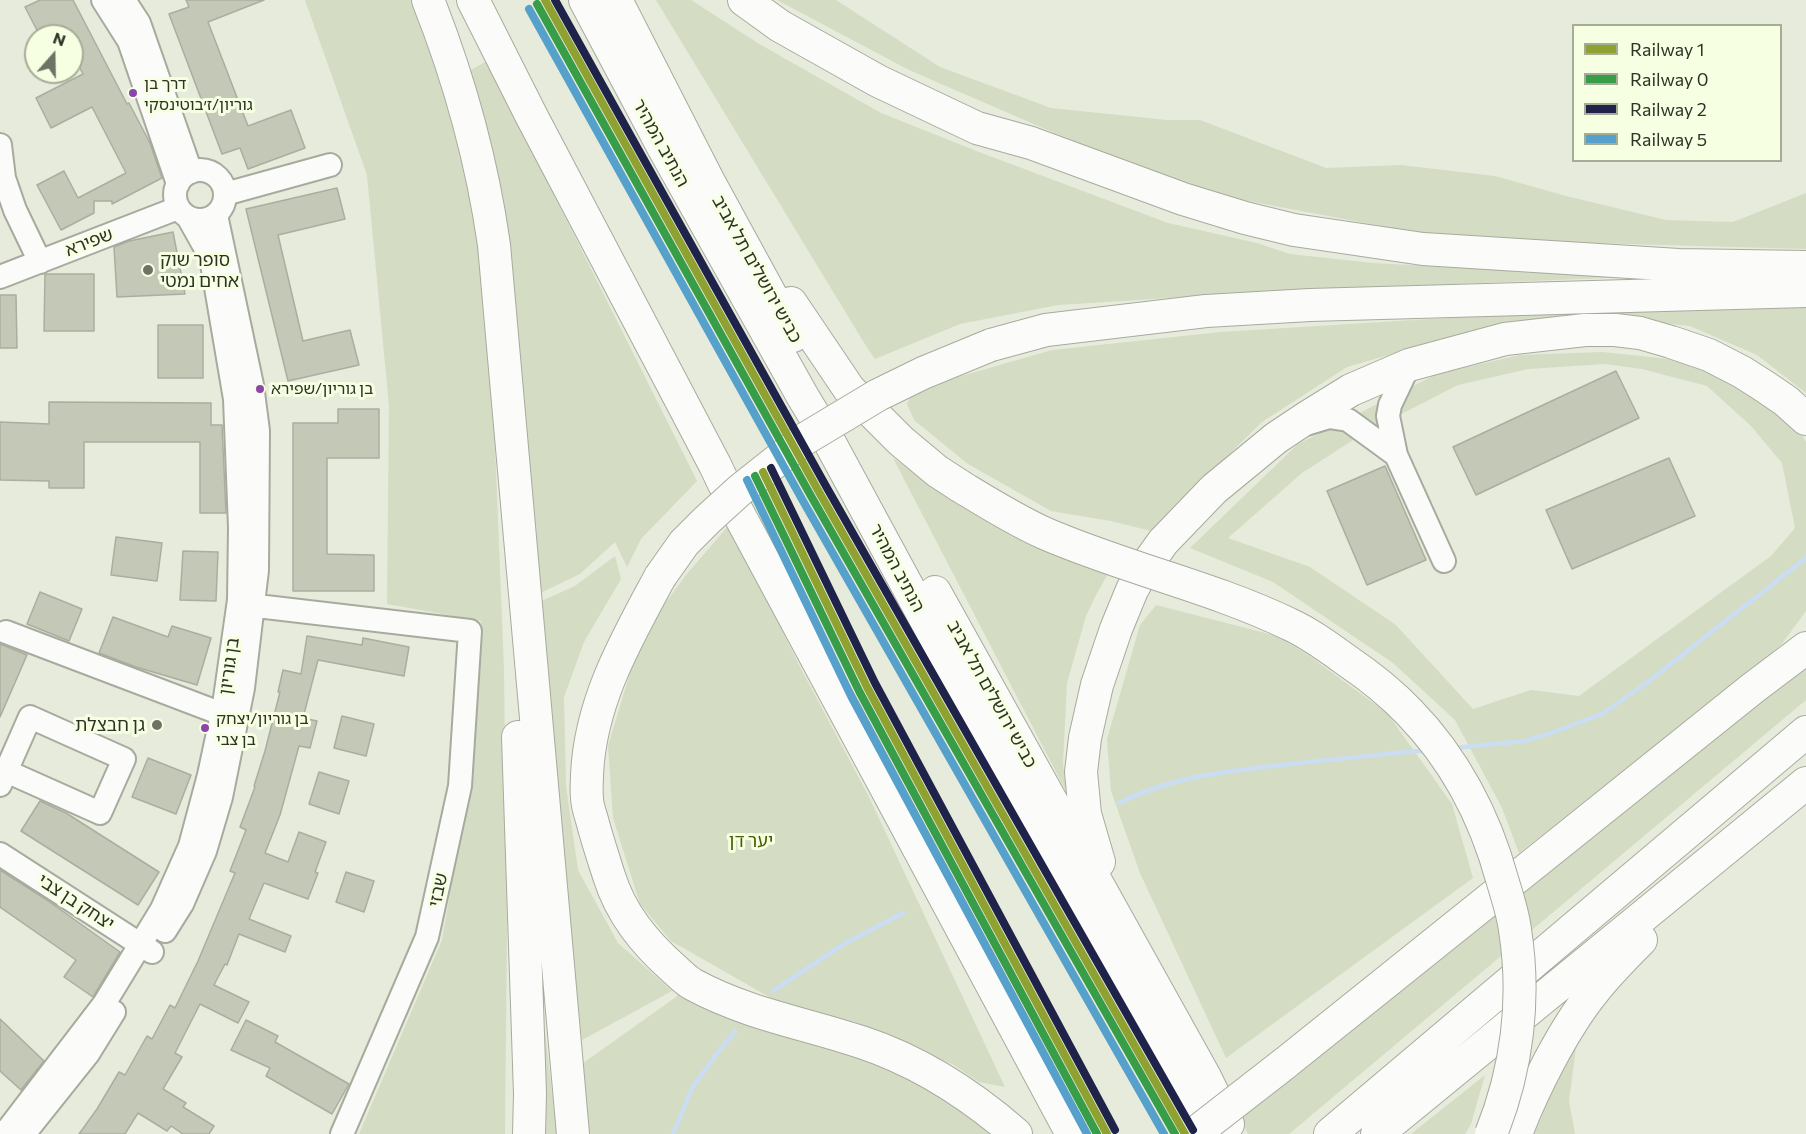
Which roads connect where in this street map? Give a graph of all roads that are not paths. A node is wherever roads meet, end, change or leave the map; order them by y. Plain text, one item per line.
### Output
1 (103, 0) edge
2 (124, 0) edge
3 (428, 0) edge
4 (472, 0) edge
5 (585, 0) edge
6 (616, 0) edge
7 (744, 0) edge
8 (674, 141) junction
9 (0, 145) edge
10 (330, 165) dead end
11 (185, 178) junction
12 (709, 182) junction
13 (225, 194) junction
14 (183, 212) junction
15 (216, 215) junction
16 (40, 262) junction
17 (1806, 267) edge
18 (0, 277) edge
19 (1806, 291) edge
20 (501, 328) junction
21 (1409, 365) junction
22 (1806, 419) edge
23 (1293, 427) junction
24 (1396, 455) junction
25 (1444, 561) dead end
26 (246, 605) junction
27 (1806, 631) edge
28 (6, 632) dead end
29 (1806, 648) edge
30 (1753, 688) junction
31 (222, 714) junction
32 (1806, 732) edge
33 (3, 778) edge
34 (1806, 784) edge
35 (0, 854) edge
36 (524, 878) junction
37 (1115, 918) junction
38 (146, 948) junction
39 (2, 1134) edge
40 (24, 1134) edge
41 (342, 1134) edge
42 (517, 1134) edge
43 (529, 1134) edge
44 (573, 1134) edge
45 (1016, 1134) edge
46 (1072, 1134) edge
47 (1194, 1134) edge
48 (1212, 1134) edge
49 (1233, 1134) edge
50 (1330, 1134) edge
51 (1377, 1134) edge
52 (1491, 1134) edge
53 (1516, 1134) edge

1 - 11 street
2 - 11 street
3 - 20 highway
4 - 46 highway
5 - 8 highway, הנתיב המהיר
6 - 8 highway, כביש ירושלים תל אביב
7 - 17 highway
8 - 12 highway, כביש ירושלים תל אביב
8 - 48 highway, הנתיב המהיר
9 - 16 street
10 - 13 street
11 - 13 street
11 - 14 street
12 - 37 highway, כביש ירושלים תל אביב
12 - 52 highway, bridge
13 - 15 street
14 - 15 street
14 - 16 street, שפירא
14 - 26 street, בן גוריון
15 - 26 street, בן גוריון
16 - 18 street, שפירא
19 - 45 highway, bridge
20 - 36 highway
20 - 44 highway
21 - 22 highway
21 - 23 highway
21 - 24 street
23 - 24 street
23 - 37 highway
24 - 25 street
26 - 31 street, בן גוריון
26 - 38 street, בן גוריון
26 - 41 street, שבזי
27 - 30 highway
28 - 31 street
29 - 30 highway
30 - 47 highway, bridge
31 - 38 street, בן גוריון
32 - 50 highway
33 - 33 street
34 - 51 highway
34 - 53 highway
35 - 38 street, יצחק בן צבי
36 - 42 highway
36 - 43 highway
37 - 49 highway, כביש ירושלים תל אביב
38 - 39 street, בן גוריון
38 - 40 street, בן גוריון

